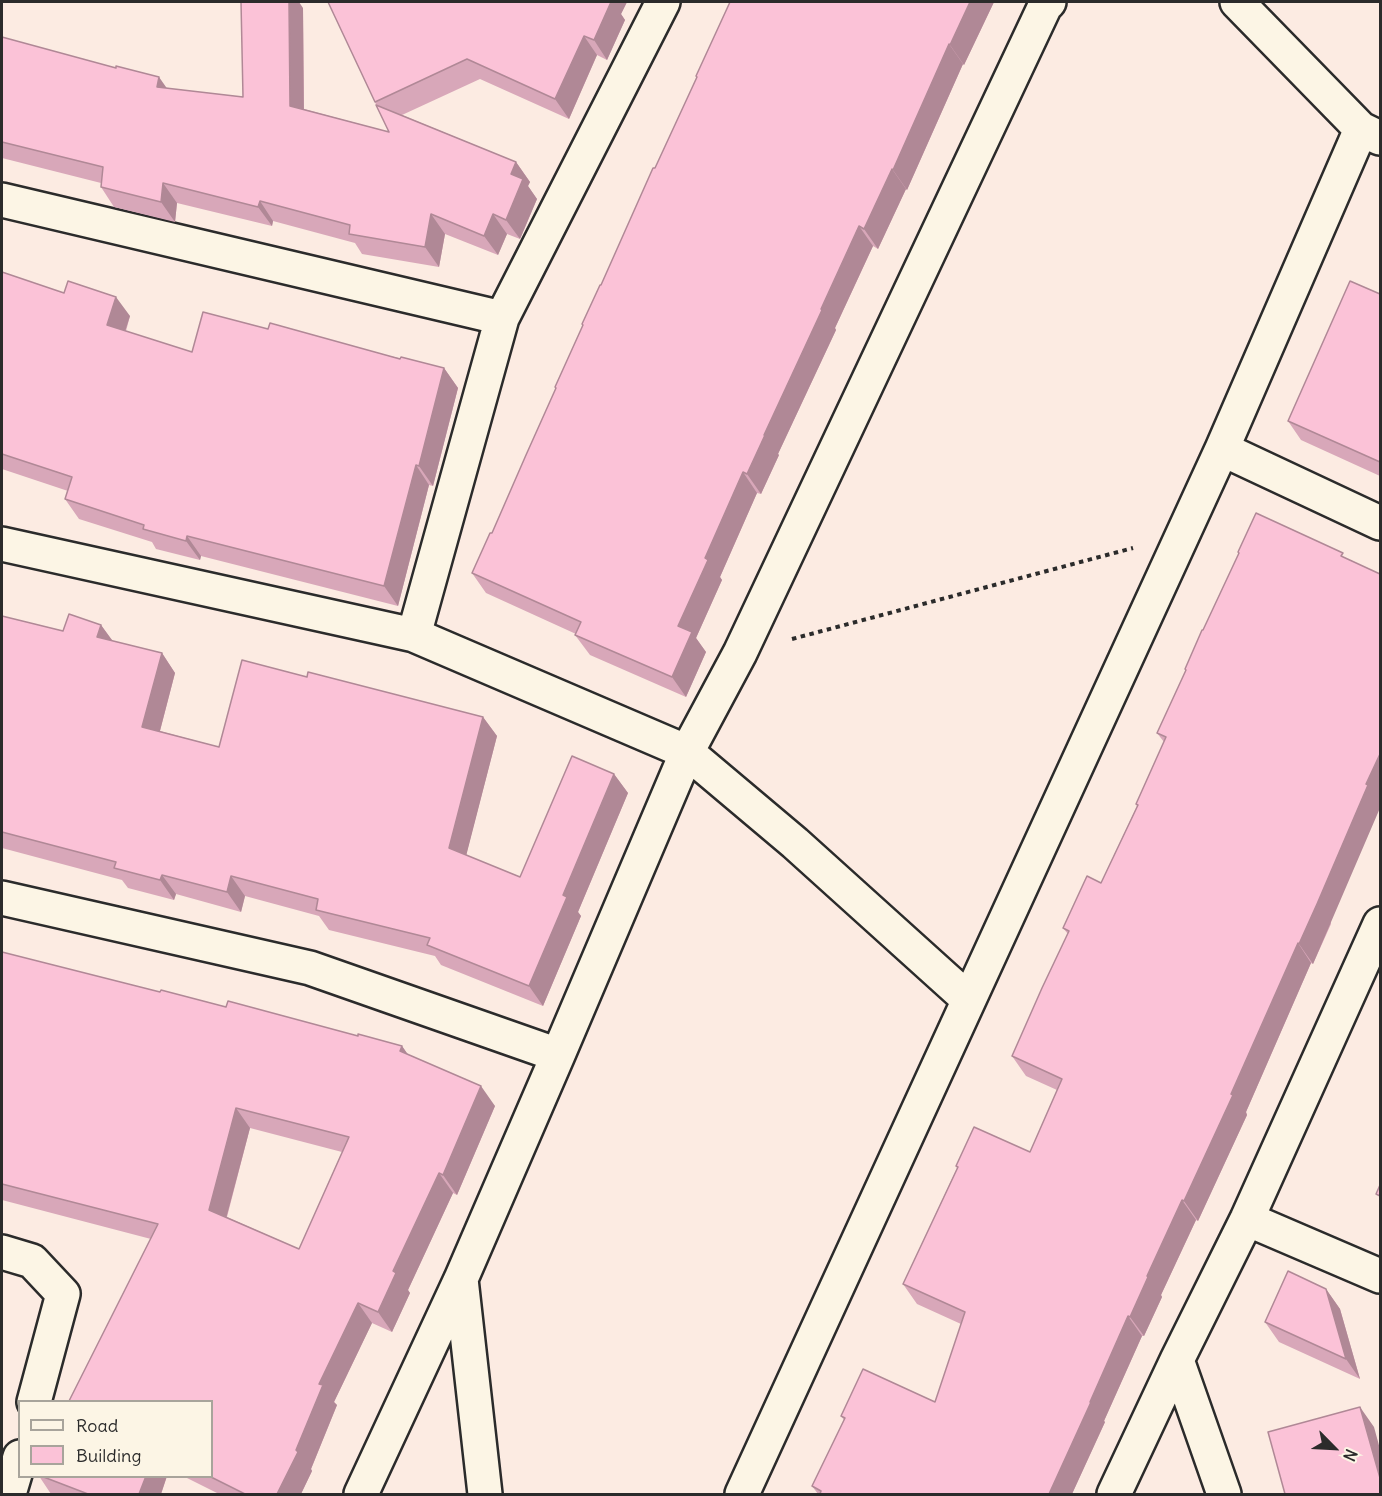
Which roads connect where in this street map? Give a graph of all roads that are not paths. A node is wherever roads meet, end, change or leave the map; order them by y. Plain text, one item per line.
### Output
1 (663, 2) edge
2 (1049, 2) edge
3 (1237, 2) edge
4 (1371, 133) edge
5 (2, 200) edge
6 (502, 318) junction
7 (1222, 449) junction
8 (1380, 523) edge
9 (2, 544) edge
10 (414, 635) junction
11 (687, 752) junction
12 (2, 898) edge
13 (1380, 924) edge
14 (969, 1000) junction
15 (558, 1055) junction
16 (1247, 1219) junction
17 (2, 1252) edge
18 (1380, 1276) edge
19 (461, 1279) junction
20 (1177, 1360) junction
21 (34, 1400) edge
22 (18, 1464) edge
23 (9, 1494) edge
24 (361, 1494) edge
25 (485, 1494) edge
26 (742, 1494) edge
27 (1114, 1494) edge
28 (1224, 1494) edge

1 - 6 street
2 - 11 street
3 - 4 street
4 - 7 street
5 - 6 street
6 - 10 street
7 - 8 street
7 - 14 street
9 - 10 street
10 - 11 street
11 - 14 street
11 - 15 street
12 - 15 street
13 - 16 street
14 - 26 street
15 - 19 street
16 - 18 street
16 - 20 street
17 - 21 street
19 - 24 street
19 - 25 street
20 - 27 street
20 - 28 street
22 - 23 street

